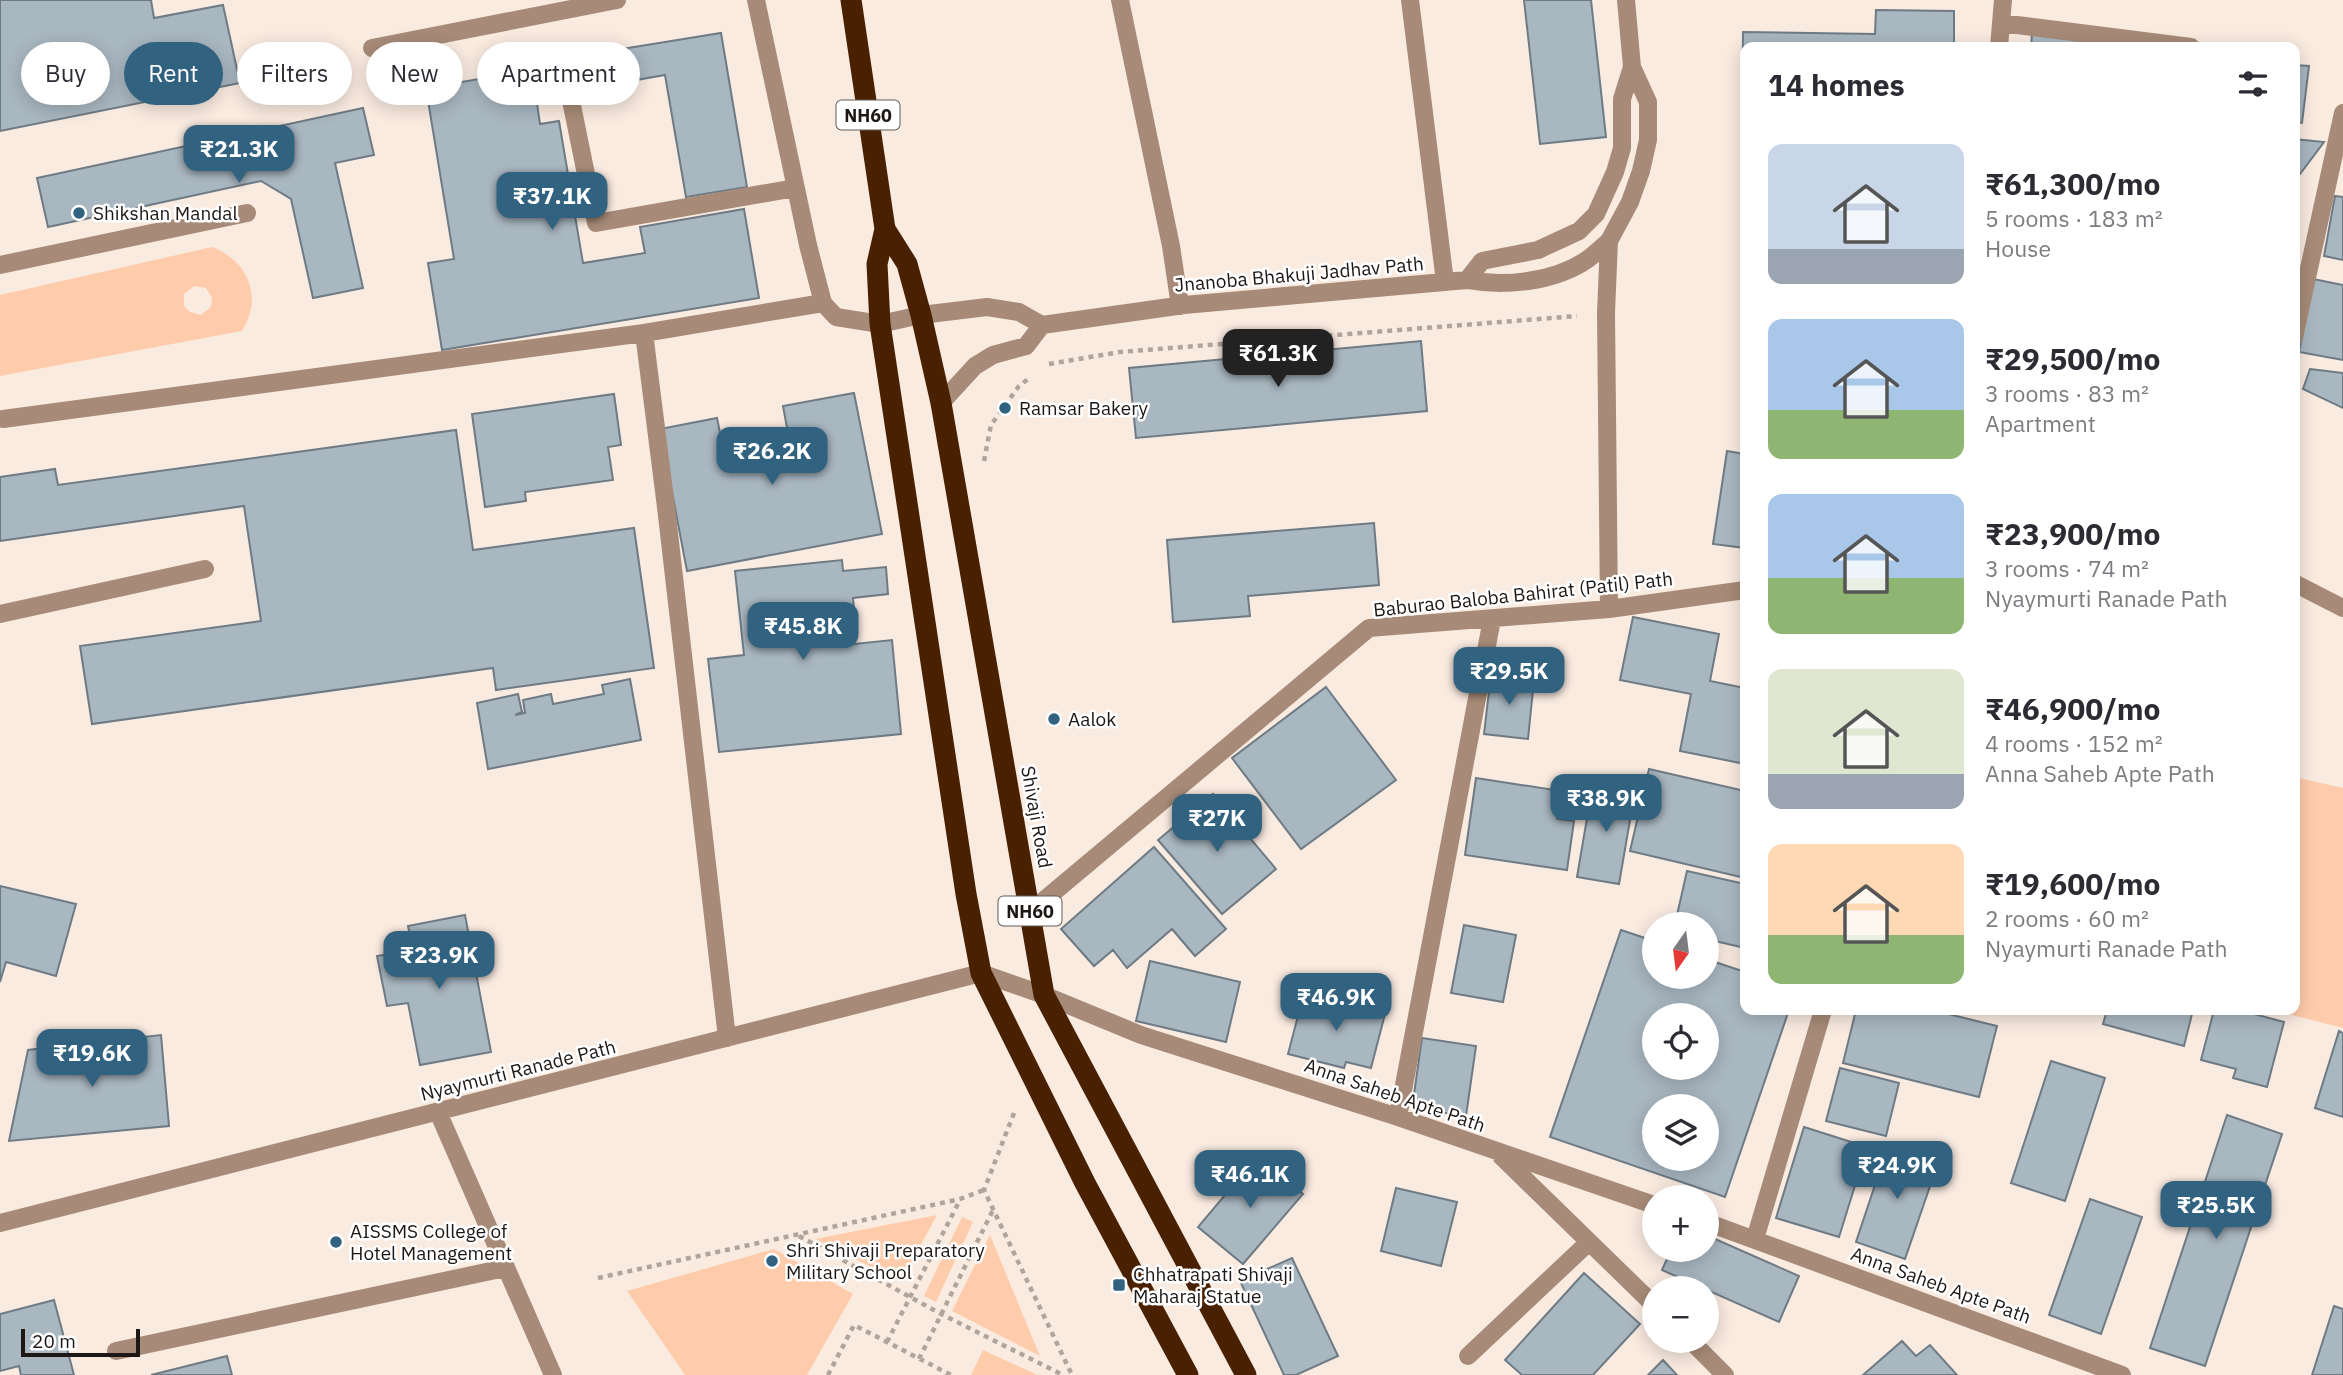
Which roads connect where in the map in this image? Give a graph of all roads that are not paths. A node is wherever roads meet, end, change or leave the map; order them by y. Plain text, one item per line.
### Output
1 (617, 0) edge
2 (757, 0) edge
3 (850, 0) edge
4 (1120, 0) edge
5 (1410, 0) edge
6 (1626, 0) edge
7 (2003, 0) edge
8 (2001, 23) junction
9 (403, 42) edge
10 (1999, 42) edge
11 (2151, 42) edge
12 (1632, 66) junction
13 (572, 105) edge
14 (2343, 113) edge
15 (796, 188) junction
16 (247, 213) dead end
17 (1596, 214) junction
18 (886, 229) junction
19 (1609, 241) junction
20 (0, 265) edge
21 (1467, 280) junction
22 (1445, 282) junction
23 (823, 303) junction
24 (1180, 306) junction
25 (2300, 310) edge
26 (921, 315) junction
27 (880, 324) junction
28 (1042, 325) junction
29 (643, 332) junction
30 (941, 402) junction
31 (3, 419) dead end
32 (205, 569) dead end
33 (2300, 586) edge
34 (1740, 591) edge
35 (2343, 608) edge
36 (1609, 609) junction
37 (0, 614) edge
38 (1492, 619) junction
39 (1030, 912) junction
40 (981, 973) junction
41 (1044, 995) junction
42 (1822, 1015) edge
43 (727, 1038) junction
44 (438, 1112) junction
45 (1398, 1117) junction
46 (1497, 1152) junction
47 (1642, 1201) edge
48 (2, 1221) edge
49 (1719, 1227) edge
50 (1755, 1239) junction
51 (1589, 1242) junction
52 (505, 1268) junction
53 (1642, 1293) edge
54 (116, 1351) dead end
55 (1703, 1353) edge
56 (1468, 1356) dead end
57 (553, 1375) edge
58 (1188, 1375) edge
59 (1247, 1375) edge
60 (1725, 1375) edge
61 (2122, 1375) edge

1 - 9 street
2 - 15 street
3 - 18 highway, Shivaji Road / NH60
4 - 24 street
5 - 22 street
6 - 12 street
7 - 8 street
8 - 10 street
8 - 11 street
12 - 17 street
12 - 19 street
13 - 15 street
14 - 25 street
15 - 23 street
16 - 20 street
17 - 19 street
17 - 21 street
18 - 26 highway, Shivaji Road / NH60
18 - 27 highway, Shivaji Road / NH60
19 - 21 street, Jnanoba Bhakuji Jadhav Path
19 - 36 street
21 - 22 street, Jnanoba Bhakuji Jadhav Path
22 - 24 street, Jnanoba Bhakuji Jadhav Path
23 - 27 street
23 - 29 street
24 - 28 street, Jnanoba Bhakuji Jadhav Path
26 - 27 street
26 - 28 street
26 - 30 highway, Shivaji Road / NH60
27 - 40 highway, Shivaji Road / NH60
28 - 30 street
29 - 31 street
29 - 43 street
30 - 39 highway, Shivaji Road / NH60
32 - 37 street
33 - 35 street
34 - 36 street, Baburao Baloba Bahirat (Patil) Path
36 - 38 street, Baburao Baloba Bahirat (Patil) Path
38 - 39 street, Baburao Baloba Bahirat (Patil) Path
38 - 45 street
39 - 41 highway, Shivaji Road / NH60
40 - 41 street
40 - 43 street, Nyaymurti Ranade Path
40 - 58 highway, Shivaji Road / NH60
41 - 45 street, Anna Saheb Apte Path
41 - 59 highway, Shivaji Road / NH60
42 - 50 street
43 - 44 street, Nyaymurti Ranade Path
44 - 48 street, Nyaymurti Ranade Path
44 - 52 street
45 - 46 street, Anna Saheb Apte Path
46 - 47 street, Anna Saheb Apte Path
46 - 51 street
49 - 50 street, Anna Saheb Apte Path
50 - 61 street, Anna Saheb Apte Path
51 - 53 street
51 - 56 street
52 - 54 street
52 - 57 street
55 - 60 street

